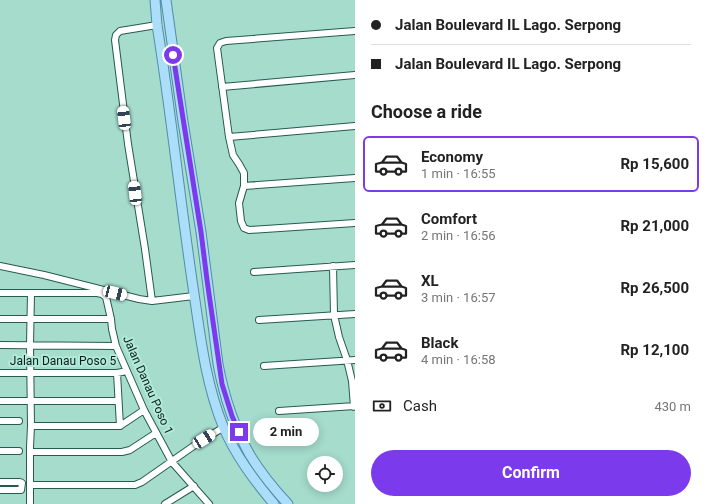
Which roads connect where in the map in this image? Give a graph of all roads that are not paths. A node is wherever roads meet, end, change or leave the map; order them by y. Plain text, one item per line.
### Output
1 (156, 0) edge
2 (166, 0) edge
3 (157, 25) junction
4 (355, 31) edge
5 (355, 75) edge
6 (222, 87) junction
7 (180, 100) junction
8 (168, 102) junction
9 (355, 126) edge
10 (228, 137) junction
11 (355, 178) edge
12 (244, 186) junction
13 (355, 223) edge
14 (355, 265) edge
15 (0, 266) edge
16 (333, 266) junction
17 (254, 272) dead end
18 (0, 293) edge
19 (31, 293) junction
20 (194, 296) junction
21 (152, 301) junction
22 (355, 314) edge
23 (334, 315) junction
24 (0, 319) edge
25 (30, 319) junction
26 (111, 319) junction
27 (258, 320) dead end
28 (0, 345) edge
29 (30, 345) junction
30 (116, 346) junction
31 (347, 360) junction
32 (355, 360) edge
33 (264, 366) dead end
34 (127, 371) junction
35 (0, 373) edge
36 (31, 373) junction
37 (117, 373) junction
38 (0, 401) edge
39 (118, 401) junction
40 (31, 402) junction
41 (355, 406) edge
42 (144, 410) junction
43 (279, 411) dead end
44 (0, 421) edge
45 (19, 421) dead end
46 (31, 426) junction
47 (120, 426) junction
48 (224, 427) junction
49 (156, 433) junction
50 (0, 451) edge
51 (19, 451) dead end
52 (30, 452) junction
53 (172, 462) junction
54 (0, 482) edge
55 (30, 485) junction
56 (194, 486) junction
57 (0, 490) edge
58 (30, 504) edge
59 (165, 504) edge
60 (209, 504) edge
61 (274, 504) edge
62 (288, 504) edge

1 - 3 main road
2 - 7 main road
3 - 8 main road
3 - 21 street
4 - 6 street
5 - 6 street
6 - 10 street
7 - 8 main road
7 - 62 main road
8 - 20 main road
9 - 10 street
10 - 12 street
11 - 12 street
12 - 13 street
14 - 16 street
15 - 21 street
16 - 17 street
16 - 23 street
18 - 19 street
19 - 25 street
19 - 26 street, Jalan Danau Poso 1
20 - 21 street
20 - 48 main road
22 - 23 street
23 - 27 street
23 - 31 street
24 - 25 street
25 - 26 street
25 - 29 street
26 - 30 street, Jalan Danau Poso 1
28 - 29 street
29 - 30 street
29 - 36 street
30 - 34 street, Jalan Danau Poso 1
31 - 32 street
31 - 33 street
31 - 41 street
34 - 37 street, Jalan Danau Poso 5
34 - 42 street, Jalan Danau Poso 1
35 - 36 street, Jalan Danau Poso 5
36 - 37 street, Jalan Danau Poso 5
36 - 40 street
37 - 39 street
38 - 40 street
39 - 40 street
39 - 47 street
40 - 46 street
41 - 43 street
42 - 47 street
42 - 49 street, Jalan Danau Poso 1
44 - 45 street
46 - 47 street
46 - 52 street
48 - 53 street
48 - 61 main road
49 - 52 street
49 - 53 street, Jalan Danau Poso 1
50 - 51 street
52 - 55 street
53 - 55 street
53 - 56 street, Jalan Danau Poso 1
54 - 57 street
55 - 58 street
56 - 59 street
56 - 60 street, Jalan Danau Poso 1

